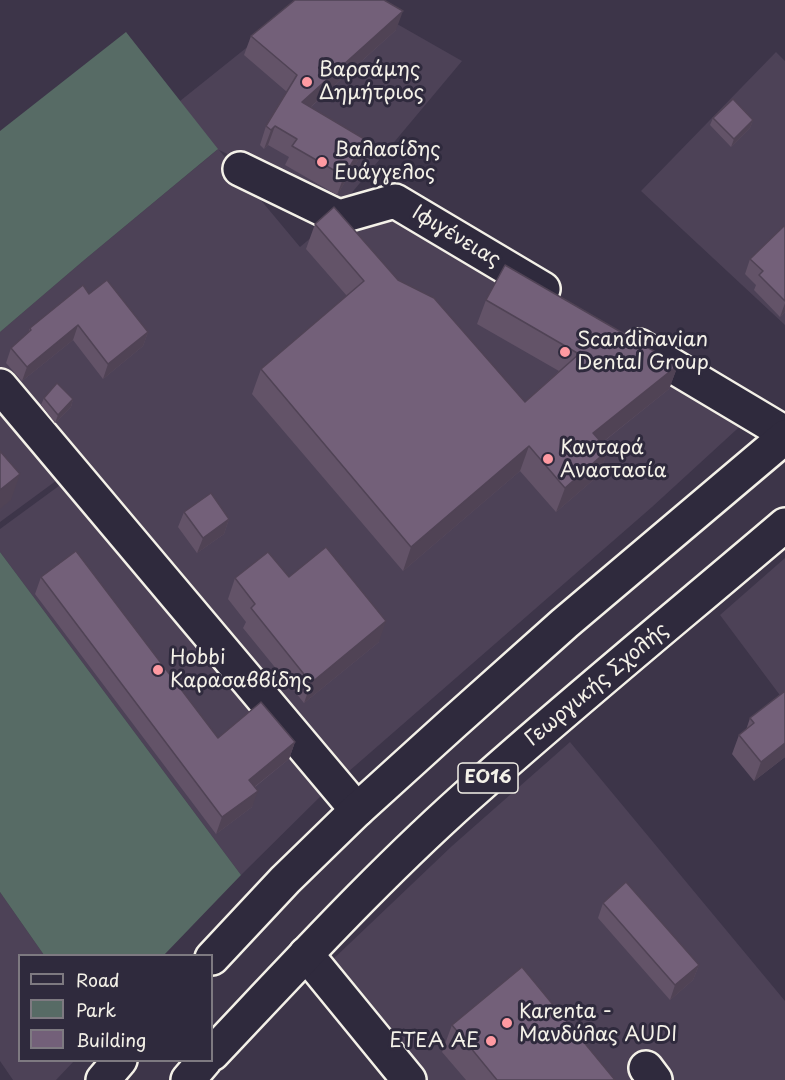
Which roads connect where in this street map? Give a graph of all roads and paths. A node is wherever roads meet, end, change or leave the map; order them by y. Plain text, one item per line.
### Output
1 (240, 169) dead end
2 (569, 304) edge
3 (610, 329) edge
4 (0, 387) edge
5 (785, 435) edge
6 (785, 525) edge
7 (357, 810) junction
8 (306, 954) junction
9 (213, 957) edge
10 (213, 1054) edge
11 (118, 1062) edge
12 (103, 1080) edge
13 (409, 1080) edge

1 - 2 main road, Ιφιγένειας
3 - 5 main road
4 - 7 main road
5 - 7 main road
6 - 8 main road, Γεωργικής Σχολής / ΕΟ16
7 - 9 main road
8 - 10 main road, Γεωργικής Σχολής / ΕΟ16
8 - 13 main road
11 - 12 main road

